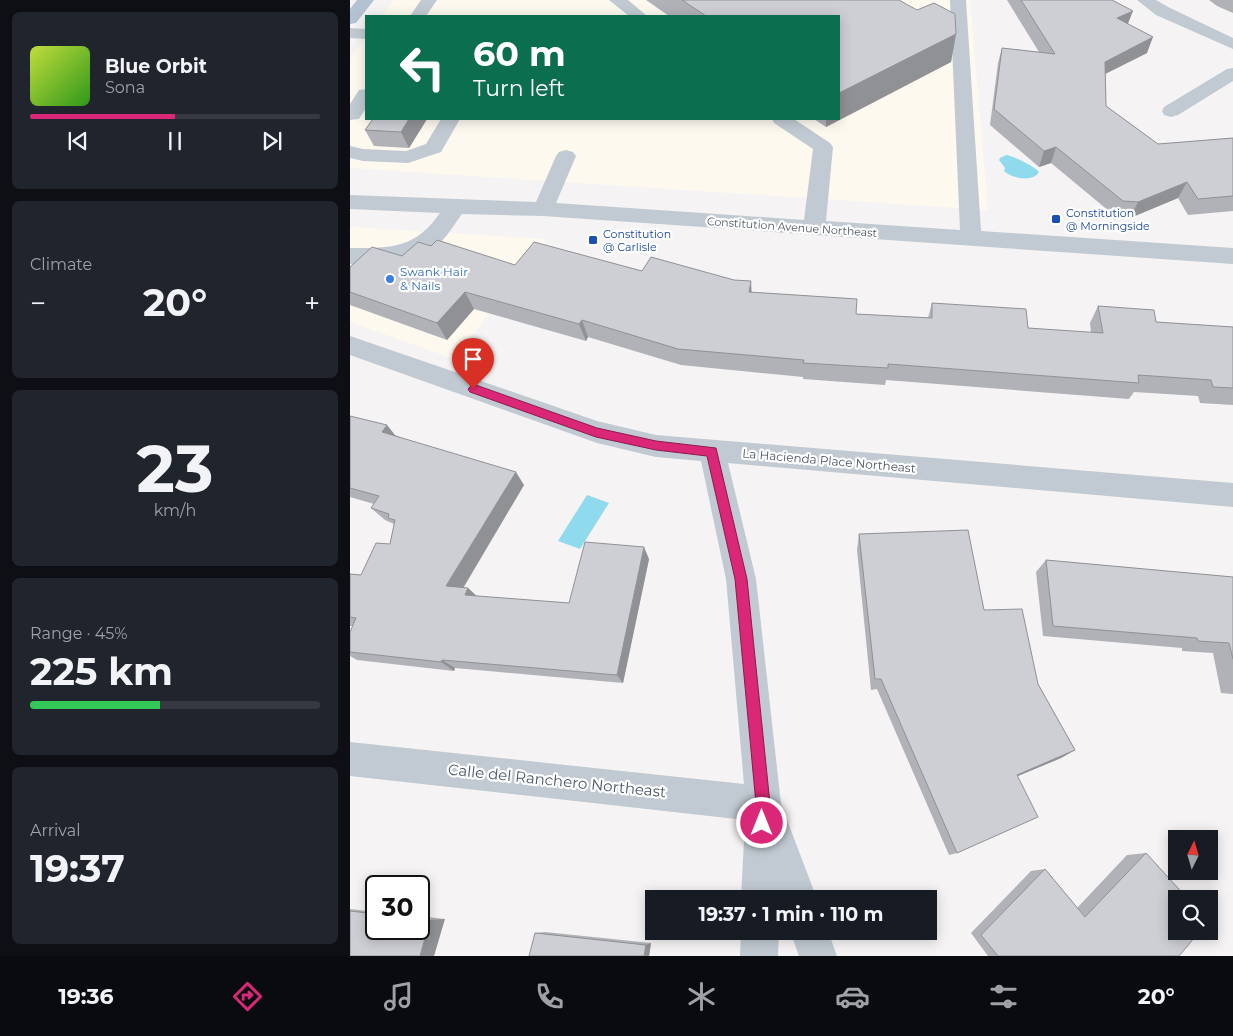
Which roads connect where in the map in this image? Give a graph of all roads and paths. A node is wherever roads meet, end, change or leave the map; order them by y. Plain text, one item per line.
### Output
1 (366, 0) edge
2 (617, 0) edge
3 (958, 0) edge
4 (1145, 0) edge
5 (638, 15) edge
6 (350, 19) edge
7 (350, 33) edge
8 (365, 34) edge
9 (1233, 44) edge
10 (1233, 73) edge
11 (365, 96) edge
12 (1171, 111) dead end
13 (352, 115) dead end
14 (449, 120) edge
15 (783, 120) edge
16 (350, 152) edge
17 (566, 156) dead end
18 (945, 178) dead end
19 (969, 185) junction
20 (350, 202) edge
21 (456, 207) junction
22 (543, 209) junction
23 (814, 228) junction
24 (971, 239) junction
25 (350, 256) edge
26 (1233, 256) edge
27 (350, 345) edge
28 (712, 452) junction
29 (1233, 494) edge
30 (350, 759) edge
31 (763, 804) junction
32 (760, 890) edge
33 (795, 890) edge
34 (760, 940) edge
35 (813, 940) edge
36 (759, 956) edge
37 (818, 956) edge

1 - 6 main road
2 - 5 street
3 - 19 street
4 - 9 street
7 - 8 street
10 - 12 street
11 - 13 street
14 - 16 street
15 - 23 street
17 - 22 street
18 - 19 street
19 - 24 street
20 - 21 street, Constitution Avenue Northeast
21 - 22 street, Constitution Avenue Northeast
21 - 25 street
22 - 23 street, Constitution Avenue Northeast
23 - 24 street, Constitution Avenue Northeast
24 - 26 street, Constitution Avenue Northeast
27 - 28 street, La Hacienda Place Northeast
28 - 29 street, La Hacienda Place Northeast
28 - 31 street
30 - 31 street, Calle del Ranchero Northeast
31 - 32 street
31 - 33 street
34 - 36 street
35 - 37 street

